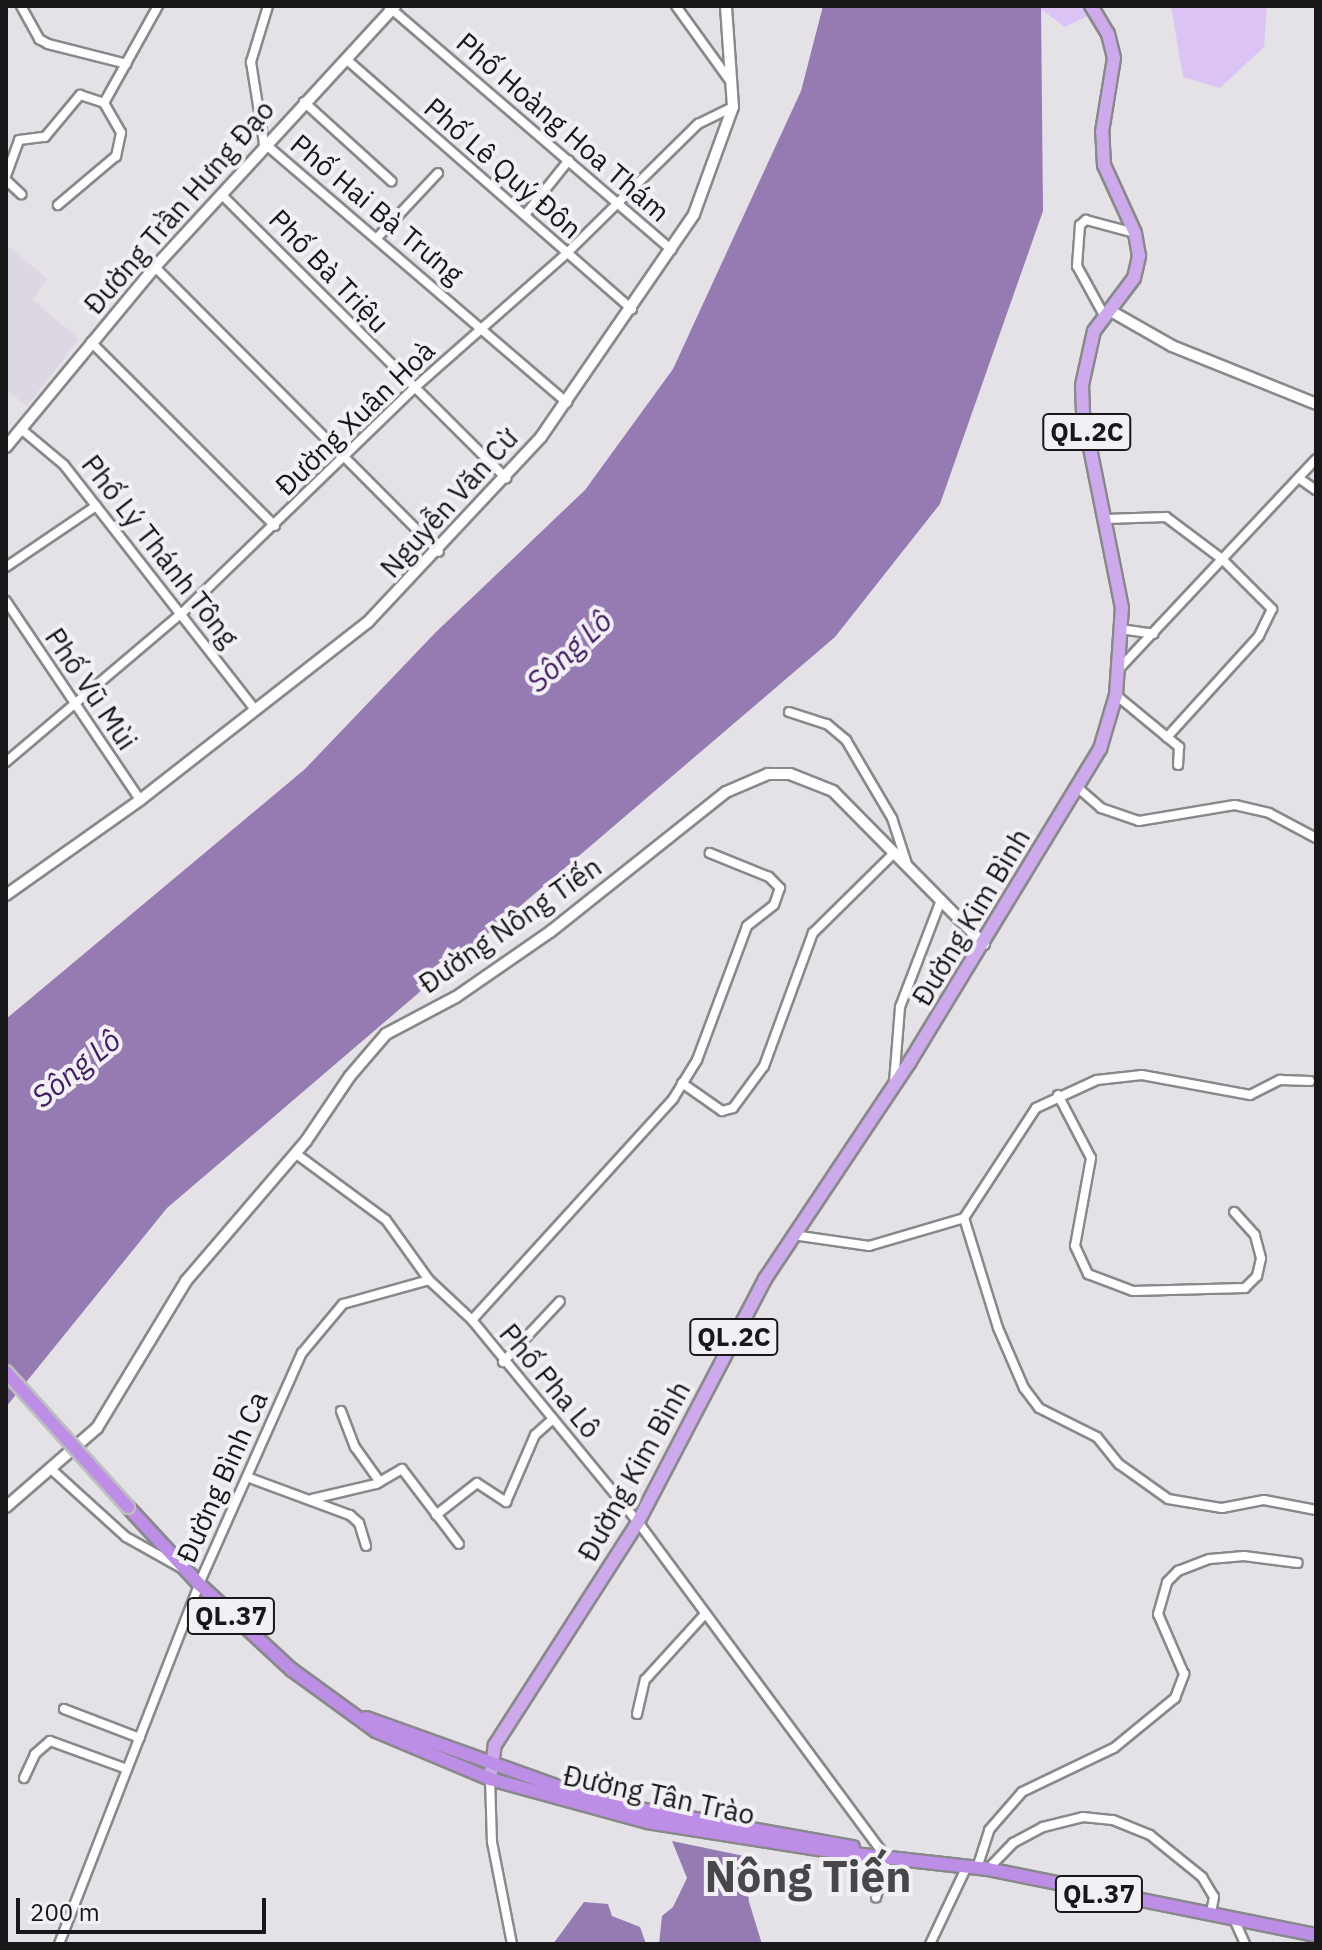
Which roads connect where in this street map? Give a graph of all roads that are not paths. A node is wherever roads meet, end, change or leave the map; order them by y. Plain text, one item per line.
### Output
1 (21, 6) edge
2 (158, 6) edge
3 (268, 6) edge
4 (676, 6) edge
5 (726, 6) edge
6 (1091, 6) edge
7 (392, 7) edge
8 (346, 59) junction
9 (127, 64) junction
10 (733, 85) junction
11 (304, 102) junction
12 (104, 103) junction
13 (733, 107) junction
14 (264, 143) junction
15 (569, 160) junction
16 (438, 173) dead end
17 (6, 178) edge
18 (391, 181) dead end
19 (21, 194) dead end
20 (223, 196) junction
21 (616, 200) junction
22 (58, 205) dead end
23 (525, 215) junction
24 (1135, 233) junction
25 (377, 238) junction
26 (673, 251) junction
27 (567, 253) junction
28 (155, 267) junction
29 (632, 309) junction
30 (1107, 314) junction
31 (483, 327) junction
32 (91, 342) junction
33 (413, 389) junction
34 (567, 403) junction
35 (1316, 404) edge
36 (21, 429) junction
37 (6, 447) edge
38 (346, 455) junction
39 (1316, 459) edge
40 (506, 478) junction
41 (1300, 479) junction
42 (1316, 490) edge
43 (96, 506) junction
44 (1105, 519) junction
45 (275, 526) junction
46 (439, 552) junction
47 (1222, 559) junction
48 (6, 567) edge
49 (6, 601) edge
50 (183, 612) junction
51 (1120, 629) junction
52 (1154, 634) junction
53 (1118, 670) junction
54 (1116, 695) junction
55 (76, 707) junction
56 (254, 708) junction
57 (789, 712) dead end
58 (1167, 737) junction
59 (6, 762) edge
60 (1178, 765) dead end
61 (1077, 787) junction
62 (140, 800) junction
63 (1316, 838) edge
64 (895, 852) junction
65 (710, 853) dead end
66 (907, 864) junction
67 (6, 895) edge
68 (941, 900) junction
69 (984, 944) junction
70 (895, 1061) junction
71 (909, 1063) junction
72 (1310, 1081) dead end
73 (682, 1083) junction
74 (894, 1086) junction
75 (1058, 1095) junction
76 (295, 1153) junction
77 (1234, 1212) dead end
78 (964, 1218) junction
79 (793, 1235) junction
80 (429, 1280) junction
81 (560, 1301) dead end
82 (472, 1320) junction
83 (503, 1362) junction
84 (6, 1372) edge
85 (341, 1411) dead end
86 (553, 1419) junction
87 (51, 1469) junction
88 (247, 1477) junction
89 (380, 1482) junction
90 (312, 1499) junction
91 (6, 1507) edge
92 (1316, 1510) edge
93 (436, 1515) junction
94 (638, 1522) junction
95 (459, 1544) dead end
96 (366, 1546) dead end
97 (1298, 1563) dead end
98 (185, 1570) junction
99 (199, 1584) junction
100 (705, 1614) junction
101 (64, 1709) dead end
102 (637, 1714) dead end
103 (140, 1738) junction
104 (127, 1769) junction
105 (490, 1773) junction
106 (24, 1778) dead end
107 (884, 1858) junction
108 (977, 1868) junction
109 (876, 1898) dead end
110 (1211, 1913) junction
111 (1234, 1919) junction
112 (1316, 1935) edge
113 (59, 1944) edge
114 (512, 1944) edge
115 (930, 1944) edge
116 (1245, 1944) edge

1 - 9 street
2 - 9 street
3 - 14 street, Phố Hai Bà Trưng
4 - 10 street
5 - 10 street, Nguyễn Văn Cừ
6 - 24 main road, Đường Kim Bình / QL.2C
7 - 8 street, Đường Trần Hưng Đạo
7 - 15 street, Phố Hoàng Hoa Thám
8 - 11 street, Đường Trần Hưng Đạo
8 - 23 street, Phố Lê Quý Đôn
9 - 12 street
10 - 13 street, Nguyễn Văn Cừ
11 - 14 street, Đường Trần Hưng Đạo
11 - 18 street
12 - 17 street
12 - 22 street
13 - 21 street, Đường Xuân Hoà
13 - 26 street, Nguyễn Văn Cừ
14 - 20 street, Đường Trần Hưng Đạo
14 - 25 street, Phố Hai Bà Trưng
15 - 21 street, Phố Hoàng Hoa Thám
15 - 23 street
16 - 25 street
17 - 19 street
20 - 28 street, Đường Trần Hưng Đạo
20 - 33 street, Phố Bà Triệu
21 - 26 street, Phố Hoàng Hoa Thám
21 - 27 street, Đường Xuân Hoà
23 - 27 street, Phố Lê Quý Đôn
24 - 30 main road, Đường Kim Bình / QL.2C
24 - 30 street
25 - 31 street, Phố Hai Bà Trưng
26 - 29 street, Nguyễn Văn Cừ
27 - 29 street, Phố Lê Quý Đôn
27 - 31 street, Đường Xuân Hoà
28 - 32 street, Đường Trần Hưng Đạo
28 - 38 street
29 - 34 street, Nguyễn Văn Cừ
30 - 35 street
30 - 44 main road, Đường Kim Bình / QL.2C
31 - 33 street, Đường Xuân Hoà
31 - 34 street, Phố Hai Bà Trưng
32 - 36 street, Đường Trần Hưng Đạo
32 - 45 street
33 - 38 street, Đường Xuân Hoà
33 - 40 street, Phố Bà Triệu
34 - 40 street, Nguyễn Văn Cừ
36 - 37 street, Đường Trần Hưng Đạo
36 - 43 street, Phố Lý Thánh Tông
38 - 45 street, Đường Xuân Hoà
38 - 46 street
39 - 41 street
40 - 46 street, Nguyễn Văn Cừ
41 - 42 street
41 - 47 street
43 - 48 street
43 - 50 street, Phố Lý Thánh Tông
44 - 47 street
44 - 51 main road, Đường Kim Bình / QL.2C
45 - 50 street, Đường Xuân Hoà
46 - 56 street, Nguyễn Văn Cừ
47 - 52 street
47 - 58 street
49 - 55 street, Phố Vũ Mùi
50 - 55 street, Đường Xuân Hoà
50 - 56 street, Phố Lý Thánh Tông
51 - 52 street
51 - 53 main road, Đường Kim Bình / QL.2C
52 - 53 street
53 - 54 main road, Đường Kim Bình / QL.2C
54 - 58 street
54 - 61 main road, Đường Kim Bình / QL.2C
55 - 59 street, Đường Xuân Hoà
55 - 62 street, Phố Vũ Mùi
56 - 62 street, Nguyễn Văn Cừ
57 - 66 street
58 - 60 street
61 - 63 street
61 - 69 main road, Đường Kim Bình / QL.2C
62 - 67 street, Nguyễn Văn Cừ
64 - 66 street, Đường Nông Tiến
64 - 73 street
64 - 76 street, Đường Nông Tiến
65 - 73 street
66 - 68 street, Đường Nông Tiến
68 - 69 street, Đường Nông Tiến
68 - 70 street
69 - 71 main road, Đường Kim Bình / QL.2C
70 - 71 street
70 - 74 street
71 - 74 main road, Đường Kim Bình / QL.2C
72 - 75 street
73 - 82 street
74 - 79 main road, Đường Kim Bình / QL.2C
75 - 77 street
75 - 78 street
76 - 80 street, Phố Pha Lô
76 - 87 street, Đường Nông Tiến
78 - 79 street
78 - 92 street
79 - 94 main road, Đường Kim Bình / QL.2C
80 - 82 street, Phố Pha Lô
80 - 88 street, Đường Bình Ca
81 - 83 street
82 - 83 street, Phố Pha Lô
83 - 86 street, Phố Pha Lô
84 - 98 highway, Đường Tân Trào / QL.37, bridge
85 - 89 street
86 - 93 street
86 - 94 street, Phố Pha Lô
87 - 91 street, Đường Nông Tiến
87 - 98 street
88 - 90 street
88 - 99 street, Đường Bình Ca
89 - 90 street
89 - 93 street
90 - 96 street
93 - 95 street
94 - 100 street, Phố Pha Lô
94 - 105 main road, Đường Kim Bình / QL.2C
97 - 108 street
98 - 99 highway, Đường Tân Trào / QL.37
99 - 103 street, Đường Bình Ca
99 - 105 highway, Đường Tân Trào / QL.37
100 - 102 street
100 - 107 street, Phố Pha Lô
101 - 103 street
103 - 104 street, Đường Bình Ca
104 - 106 street
104 - 113 street, Đường Bình Ca
105 - 107 highway, Đường Tân Trào / QL.37
105 - 114 street
107 - 108 highway, Đường Tân Trào / QL.37
107 - 109 street
108 - 110 highway, Đường Tân Trào / QL.37
108 - 110 street
108 - 115 street
110 - 111 highway, Đường Tân Trào / QL.37
111 - 112 highway, Đường Tân Trào / QL.37
111 - 116 street

